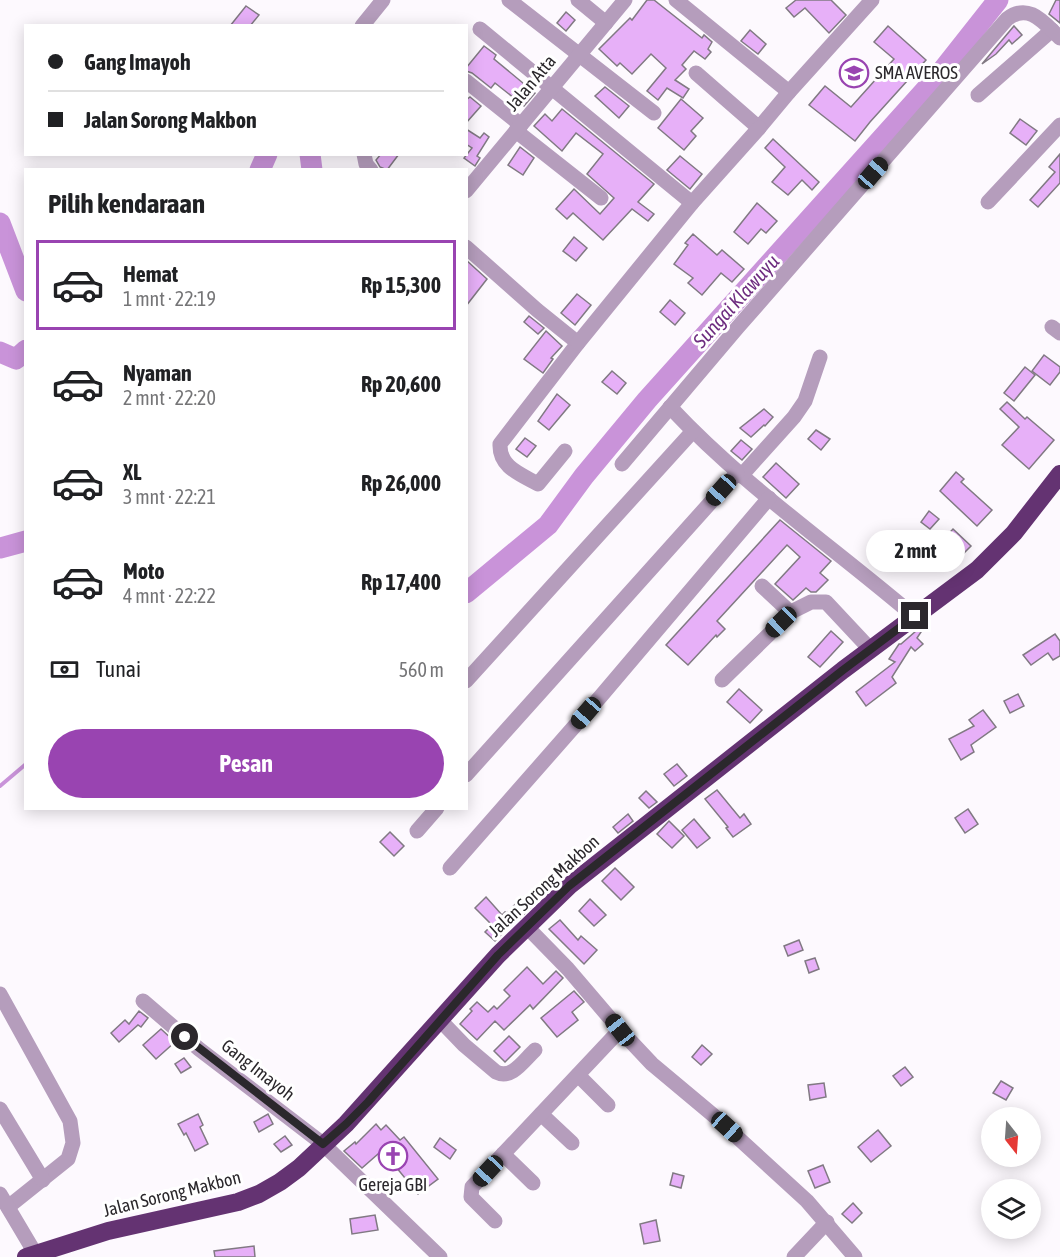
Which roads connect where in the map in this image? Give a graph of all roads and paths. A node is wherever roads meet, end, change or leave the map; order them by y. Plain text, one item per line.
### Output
1 (383, 0) edge
2 (509, 0) edge
3 (578, 0) edge
4 (625, 0) edge
5 (676, 0) edge
6 (872, 0) edge
7 (606, 22) junction
8 (364, 24) edge
9 (480, 29) dead end
10 (1056, 34) edge
11 (580, 55) junction
12 (696, 73) dead end
13 (468, 83) edge
14 (551, 88) junction
15 (789, 92) junction
16 (978, 95) dead end
17 (654, 113) dead end
18 (1060, 125) edge
19 (519, 128) junction
20 (759, 128) junction
21 (468, 189) edge
22 (601, 198) dead end
23 (988, 202) dead end
24 (692, 203) junction
25 (468, 248) edge
26 (578, 343) junction
27 (820, 357) dead end
28 (670, 407) junction
29 (693, 431) junction
30 (566, 451) dead end
31 (622, 464) dead end
32 (1060, 474) edge
33 (739, 475) junction
34 (769, 498) junction
35 (762, 586) dead end
36 (791, 613) junction
37 (915, 616) junction
38 (870, 649) junction
39 (468, 679) edge
40 (722, 680) dead end
41 (468, 773) edge
42 (434, 810) edge
43 (417, 831) dead end
44 (450, 868) dead end
45 (526, 926) junction
46 (0, 994) edge
47 (143, 1000) dead end
48 (440, 1020) junction
49 (620, 1030) junction
50 (535, 1050) dead end
51 (578, 1075) junction
52 (608, 1105) dead end
53 (0, 1109) edge
54 (541, 1114) junction
55 (572, 1143) dead end
56 (323, 1144) junction
57 (503, 1154) junction
58 (43, 1180) junction
59 (533, 1183) dead end
60 (4, 1201) edge
61 (495, 1221) dead end
62 (827, 1222) junction
63 (30, 1255) edge
64 (440, 1257) edge
65 (794, 1257) edge
66 (855, 1257) edge

1 - 8 street
2 - 11 street
3 - 7 street
4 - 7 street, Jalan Atta
5 - 15 street
6 - 15 street
7 - 11 street, Jalan Atta
9 - 14 street
10 - 16 street
10 - 28 street
11 - 14 street, Jalan Atta
11 - 17 street
12 - 20 street
13 - 19 street
14 - 19 street, Jalan Atta
14 - 24 street
15 - 20 street
18 - 23 street
19 - 21 street, Jalan Atta
19 - 22 street
20 - 24 street
24 - 26 street
25 - 26 street
26 - 30 street
27 - 33 street
28 - 29 street
28 - 31 street
29 - 33 street
29 - 39 street
32 - 37 highway, Jalan Sorong Makbon
33 - 34 street
33 - 41 street
34 - 37 street
34 - 44 street
35 - 36 street
36 - 38 street
36 - 40 street
37 - 38 highway, Jalan Sorong Makbon
38 - 45 highway, Jalan Sorong Makbon
42 - 43 street
45 - 48 highway, Jalan Sorong Makbon
45 - 49 street
46 - 58 street
47 - 56 street, Gang Imayoh
48 - 50 street
48 - 56 highway, Jalan Sorong Makbon
49 - 51 street
49 - 62 street
51 - 52 street
51 - 54 street
53 - 58 street
54 - 55 street
54 - 57 street
56 - 63 highway, Jalan Sorong Makbon
56 - 64 street, Gang Imayoh
57 - 59 street
57 - 61 street
58 - 60 street
60 - 63 street
62 - 65 street
62 - 66 street

